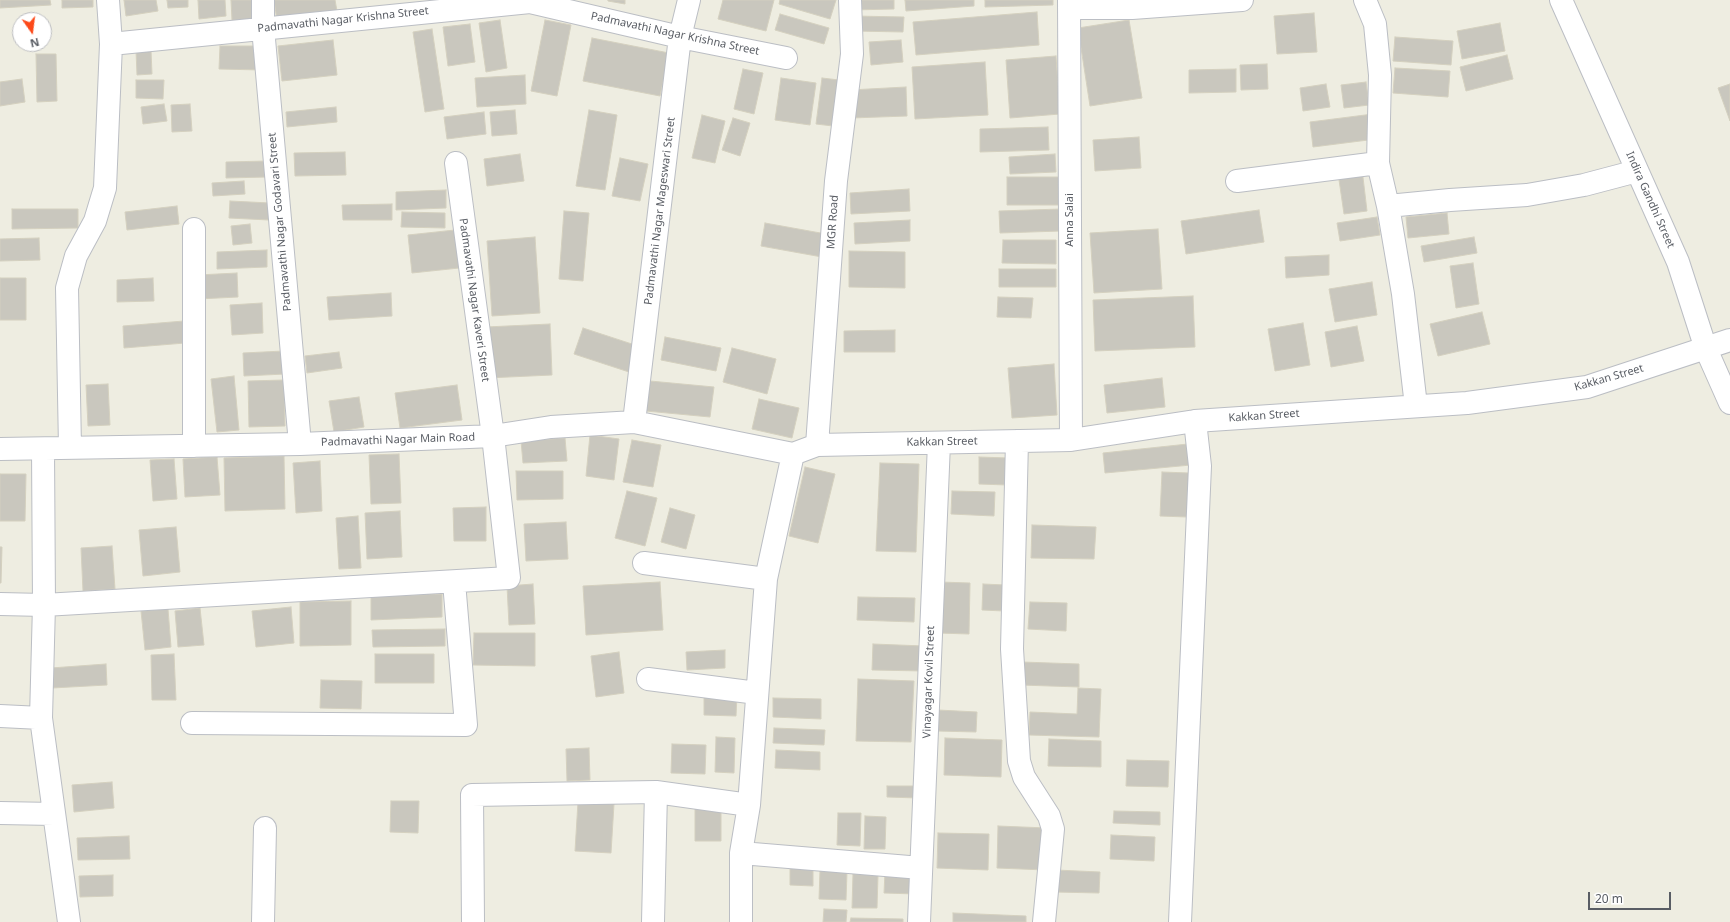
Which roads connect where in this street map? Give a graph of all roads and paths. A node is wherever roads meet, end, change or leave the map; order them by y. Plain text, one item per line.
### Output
1 (108, 0) edge
2 (263, 0) edge
3 (689, 0) edge
4 (850, 0) edge
5 (1242, 0) edge
6 (1365, 0) edge
7 (1561, 0) edge
8 (530, 1) edge
9 (1069, 4) edge
10 (263, 28) junction
11 (680, 37) junction
12 (111, 44) junction
13 (786, 58) dead end
14 (456, 163) dead end
15 (1378, 163) junction
16 (1637, 171) junction
17 (1237, 181) dead end
18 (1388, 206) junction
19 (194, 229) dead end
20 (1730, 340) edge
21 (1706, 349) junction
22 (1730, 403) edge
23 (1416, 406) junction
24 (1195, 421) junction
25 (634, 422) junction
26 (493, 436) junction
27 (1071, 440) junction
28 (1017, 441) junction
29 (938, 442) junction
30 (300, 444) junction
31 (817, 445) junction
32 (194, 446) junction
33 (70, 448) junction
34 (0, 449) edge
35 (43, 449) junction
36 (793, 454) junction
37 (644, 563) dead end
38 (766, 579) junction
39 (454, 582) junction
40 (0, 604) edge
41 (44, 605) junction
42 (648, 679) dead end
43 (757, 693) junction
44 (0, 716) edge
45 (41, 718) junction
46 (192, 723) dead end
47 (656, 792) junction
48 (749, 805) junction
49 (0, 813) edge
50 (54, 814) junction
51 (265, 828) dead end
52 (741, 853) junction
53 (921, 868) junction
54 (69, 922) edge
55 (264, 922) edge
56 (473, 922) edge
57 (653, 922) edge
58 (741, 922) edge
59 (919, 922) edge
60 (1044, 922) edge
61 (1180, 922) edge

1 - 12 street
2 - 10 street, Padmavathi Nagar Godavari Street
3 - 11 street, Padmavathi Nagar Mageswari Street
4 - 31 street, MGR Road
5 - 9 street
6 - 15 street
7 - 16 street, Indira Gandhi Street
8 - 10 street, Padmavathi Nagar Krishna Street
8 - 11 street, Padmavathi Nagar Krishna Street
9 - 27 street, Anna Salai
10 - 12 street, Padmavathi Nagar Krishna Street
10 - 30 street, Padmavathi Nagar Godavari Street
11 - 13 street, Padmavathi Nagar Krishna Street
11 - 25 street, Padmavathi Nagar Mageswari Street
12 - 33 street
14 - 26 street, Padmavathi Nagar Kaveri Street
15 - 17 street
15 - 18 street
16 - 18 street
16 - 21 street, Indira Gandhi Street
18 - 23 street
19 - 32 street
20 - 21 street, Kakkan Street
21 - 22 street, Indira Gandhi Street
21 - 23 street, Kakkan Street
23 - 24 street, Kakkan Street
24 - 27 street, Kakkan Street
24 - 61 street
25 - 26 street, Padmavathi Nagar Main Road
25 - 36 street, Padmavathi Nagar Main Road
26 - 30 street, Padmavathi Nagar Main Road
26 - 39 street, Padmavathi Nagar Kaveri Street
27 - 28 street, Kakkan Street
28 - 29 street, Kakkan Street
28 - 60 street
29 - 31 street, Kakkan Street
29 - 53 street, Vinayagar Kovil Street
30 - 32 street, Padmavathi Nagar Main Road
31 - 36 street, Kakkan Street
32 - 33 street, Padmavathi Nagar Main Road
33 - 35 street, Padmavathi Nagar Main Road
34 - 35 street, Padmavathi Nagar Main Road
35 - 41 street
36 - 38 street
37 - 38 street
38 - 43 street
39 - 41 street
39 - 46 street
40 - 41 street
41 - 45 street
42 - 43 street
43 - 48 street
44 - 45 street
45 - 50 street
47 - 48 street
47 - 56 street
47 - 57 street
48 - 52 street
49 - 50 street
50 - 54 street
51 - 55 street
52 - 53 street
52 - 58 street
53 - 59 street, Vinayagar Kovil Street

